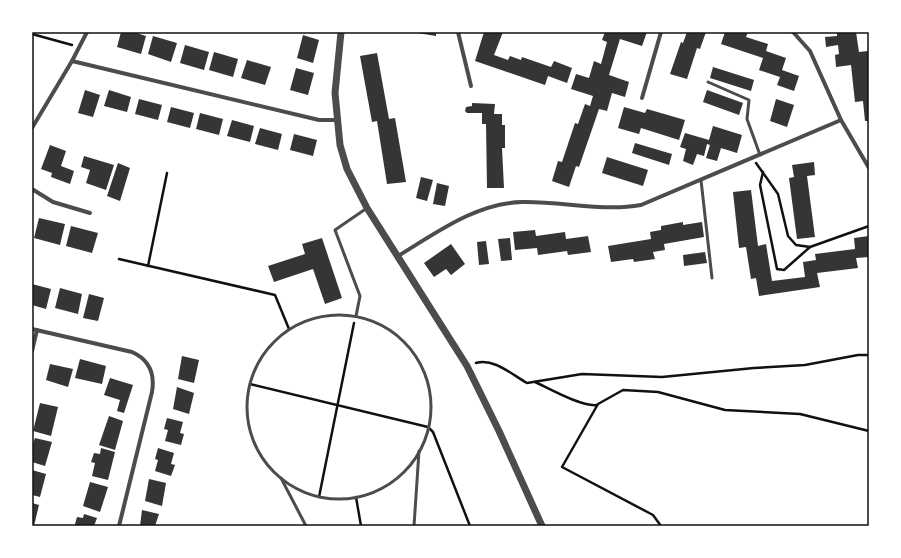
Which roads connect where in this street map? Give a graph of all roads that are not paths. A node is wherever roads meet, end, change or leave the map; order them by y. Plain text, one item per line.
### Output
1 (87, 32) edge
2 (341, 32) edge
3 (458, 32) edge
4 (661, 32) edge
5 (793, 32) edge
6 (72, 62) junction
7 (708, 82) dead end
8 (471, 86) dead end
9 (642, 98) dead end
10 (337, 120) junction
11 (840, 120) junction
12 (32, 128) edge
13 (760, 155) junction
14 (869, 168) edge
15 (701, 180) junction
16 (32, 189) edge
17 (367, 208) junction
18 (90, 214) dead end
19 (398, 256) junction
20 (712, 278) dead end
21 (356, 316) junction
22 (32, 329) edge
23 (37, 330) junction
24 (32, 351) edge
25 (420, 449) junction
26 (280, 477) junction
27 (119, 526) edge
28 (306, 526) edge
29 (414, 526) edge
30 (542, 526) edge

1 - 6 street
2 - 10 street
3 - 8 street
4 - 9 street
5 - 11 street
6 - 10 street
6 - 12 street
7 - 13 lane
10 - 17 street
11 - 13 street
11 - 14 street
13 - 15 street
15 - 19 street
15 - 20 lane
16 - 18 street
17 - 19 street
17 - 21 lane
19 - 30 street
21 - 25 lane
21 - 26 lane
22 - 23 street
23 - 24 street
23 - 27 street
25 - 26 lane
25 - 29 lane
26 - 28 lane

